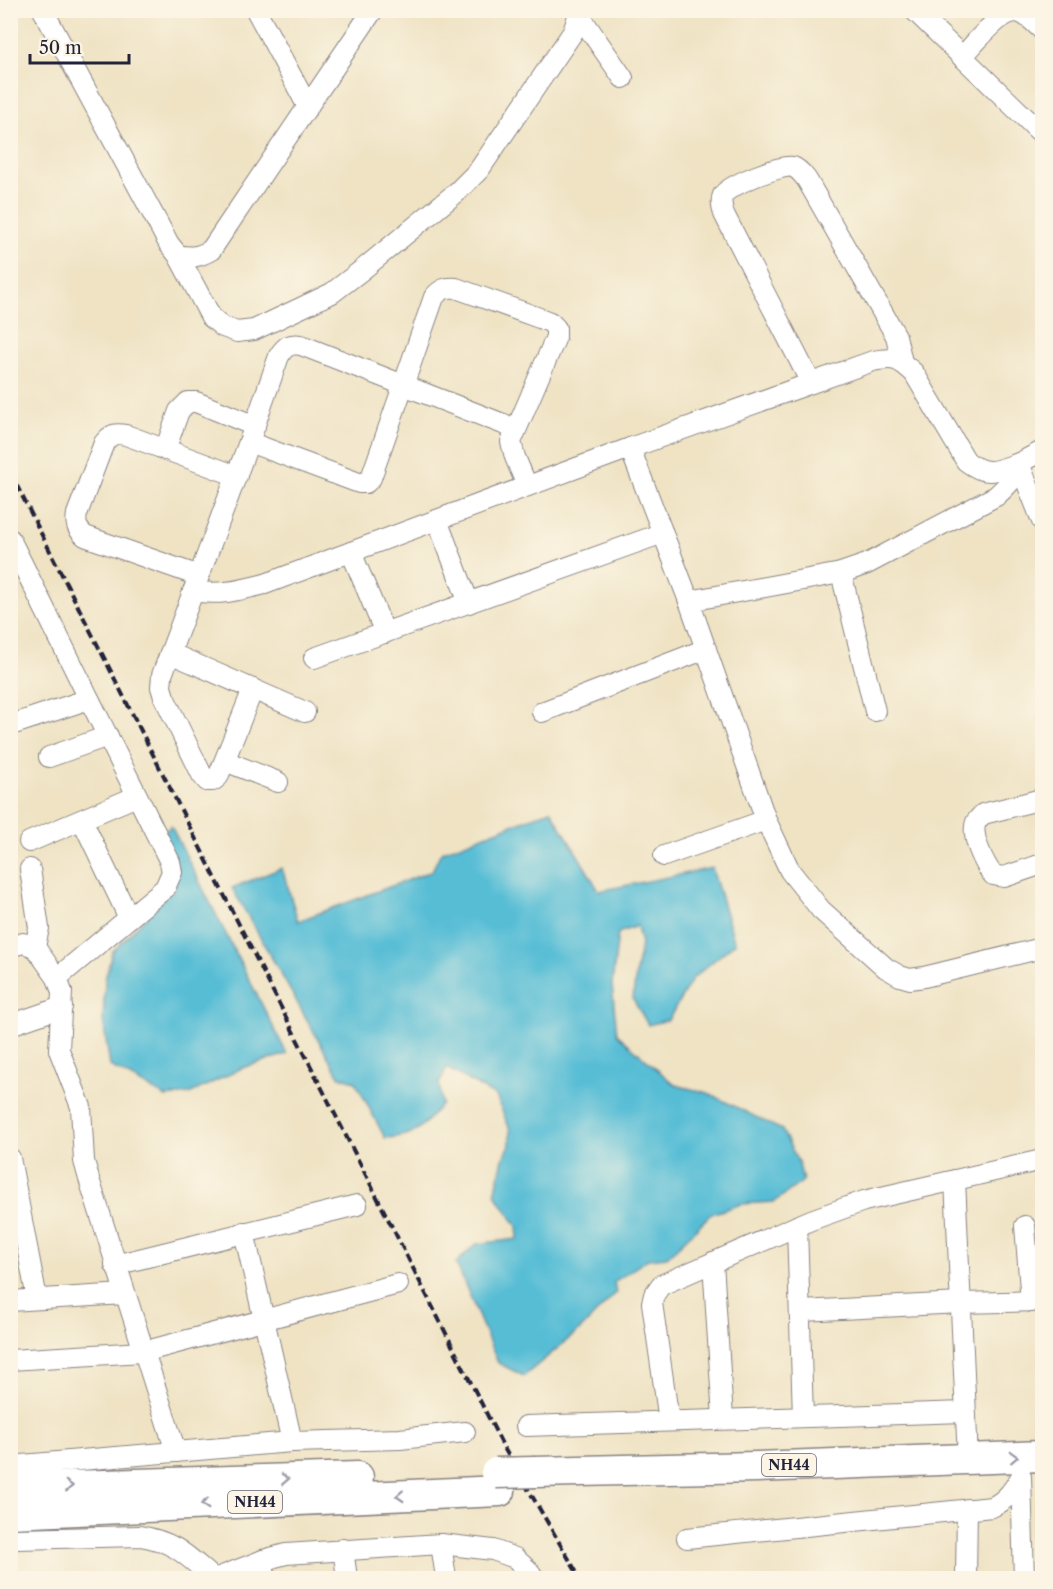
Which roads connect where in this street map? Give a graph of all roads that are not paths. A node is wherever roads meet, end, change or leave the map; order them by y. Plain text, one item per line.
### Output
1 (43, 10) edge
2 (256, 10) edge
3 (373, 10) edge
4 (914, 10) edge
5 (580, 13) edge
6 (1042, 30) edge
7 (962, 57) junction
8 (623, 78) dead end
9 (308, 107) junction
10 (1042, 134) edge
11 (177, 255) junction
12 (902, 362) junction
13 (812, 383) junction
14 (402, 385) junction
15 (516, 429) junction
16 (252, 434) junction
17 (630, 448) junction
18 (165, 450) junction
19 (1042, 451) edge
20 (1019, 463) junction
21 (237, 476) junction
22 (527, 486) junction
23 (437, 520) junction
24 (1042, 521) edge
25 (663, 533) junction
26 (10, 539) edge
27 (351, 552) junction
28 (842, 573) junction
29 (196, 584) junction
30 (689, 601) junction
31 (469, 603) junction
32 (385, 633) junction
33 (706, 649) junction
34 (170, 653) junction
35 (314, 658) dead end
36 (254, 689) junction
37 (89, 699) junction
38 (875, 711) dead end
39 (305, 712) dead end
40 (542, 712) dead end
41 (17, 723) dead end
42 (108, 736) junction
43 (49, 757) dead end
44 (225, 760) junction
45 (278, 782) dead end
46 (137, 796) junction
47 (1042, 799) edge
48 (766, 819) junction
49 (82, 820) junction
50 (29, 842) dead end
51 (664, 856) dead end
52 (1042, 864) edge
53 (30, 869) dead end
54 (129, 918) junction
55 (10, 946) edge
56 (35, 947) junction
57 (1042, 948) edge
58 (57, 978) junction
59 (62, 1007) junction
60 (10, 1025) edge
61 (10, 1158) edge
62 (1042, 1160) edge
63 (955, 1180) junction
64 (357, 1205) dead end
65 (797, 1226) junction
66 (1025, 1226) dead end
67 (244, 1232) junction
68 (713, 1262) junction
69 (115, 1265) junction
70 (398, 1284) dead end
71 (125, 1294) junction
72 (37, 1299) junction
73 (10, 1301) edge
74 (1037, 1301) edge
75 (961, 1303) junction
76 (801, 1311) junction
77 (265, 1320) junction
78 (143, 1352) junction
79 (10, 1360) edge
80 (965, 1412) junction
81 (802, 1416) junction
82 (723, 1419) junction
83 (669, 1421) junction
84 (526, 1426) dead end
85 (465, 1432) dead end
86 (292, 1442) junction
87 (176, 1452) junction
88 (1042, 1456) edge
89 (968, 1459) junction
90 (10, 1466) edge
91 (1032, 1477) edge
92 (536, 1481) junction
93 (967, 1509) junction
94 (13, 1518) edge
95 (687, 1538) dead end
96 (441, 1544) junction
97 (344, 1549) junction
98 (264, 1569) edge
99 (215, 1578) edge
100 (347, 1578) edge
101 (446, 1578) edge
102 (534, 1578) edge
103 (966, 1578) edge
104 (1024, 1578) edge

1 - 11 street
2 - 9 street
3 - 9 street
4 - 7 street
5 - 8 street
5 - 11 street
6 - 7 street
7 - 10 street
9 - 11 street
12 - 13 street
12 - 13 street
12 - 20 street
13 - 17 street
14 - 15 street
14 - 15 street
14 - 16 street
14 - 16 street
15 - 22 street
16 - 18 street
16 - 21 street
17 - 22 street
17 - 25 street
18 - 21 street
18 - 29 street
19 - 20 street
20 - 24 street
20 - 28 street
21 - 29 street
22 - 23 street
23 - 27 street
23 - 31 street
25 - 30 street
25 - 31 street
26 - 37 street
27 - 29 street
27 - 32 street
28 - 30 street
28 - 38 street
29 - 34 street
30 - 33 street
31 - 32 street
32 - 35 street
33 - 40 street
33 - 48 street
34 - 36 street
34 - 44 street
36 - 39 street
36 - 44 street
37 - 41 street
37 - 42 street
42 - 43 street
42 - 46 street
44 - 45 street
46 - 49 street
46 - 54 street
47 - 52 street
48 - 51 street
48 - 57 street
49 - 50 street
49 - 54 street
53 - 56 street
54 - 58 street
55 - 56 street
56 - 58 street
58 - 59 street
59 - 60 street
59 - 69 street
61 - 72 street
62 - 63 street
63 - 65 street
63 - 75 street
64 - 67 street
65 - 68 street
65 - 76 street
66 - 74 street
67 - 69 street
67 - 77 street
68 - 82 street
68 - 83 street
69 - 71 street
70 - 77 street
71 - 72 street
71 - 78 street
72 - 73 street
74 - 75 street
75 - 76 street
75 - 80 street
76 - 81 street
77 - 78 street
77 - 86 street
78 - 79 street
78 - 87 street
80 - 81 street
80 - 89 street
81 - 82 street
82 - 83 street
83 - 84 street
85 - 86 street
86 - 87 street
87 - 90 street
89 -> 88 highway, NH44
89 - 92 highway, NH44
91 - 92 highway, NH44
91 - 93 street
91 - 104 street
92 - 94 highway, NH44
93 - 95 street
93 - 103 street
94 - 99 street
96 - 97 street
96 - 101 street
96 - 102 street
97 - 98 street
97 - 100 street
98 - 99 street

